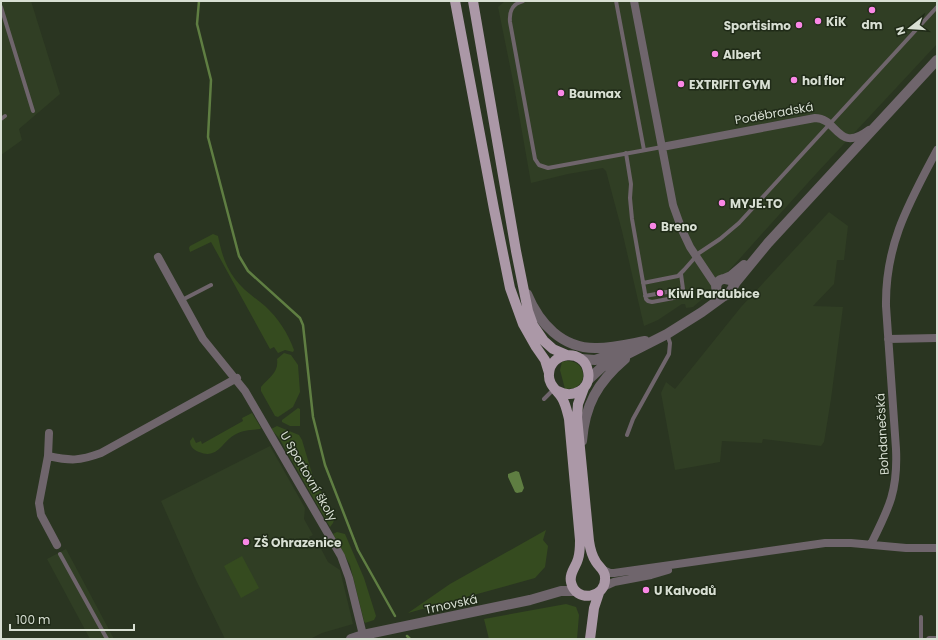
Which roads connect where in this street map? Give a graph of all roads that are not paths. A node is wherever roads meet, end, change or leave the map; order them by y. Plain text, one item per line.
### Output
1 (455, 1) edge
2 (473, 1) edge
3 (523, 1) edge
4 (616, 1) edge
5 (634, 1) edge
6 (1, 7) edge
7 (937, 7) edge
8 (937, 60) edge
9 (33, 111) dead end
10 (5, 116) dead end
11 (1, 119) edge
12 (879, 122) junction
13 (829, 124) junction
14 (662, 147) junction
15 (644, 150) junction
16 (937, 150) edge
17 (626, 153) junction
18 (783, 228) junction
19 (696, 256) junction
20 (158, 257) dead end
21 (681, 274) junction
22 (522, 281) junction
23 (643, 283) junction
24 (211, 284) dead end
25 (720, 286) junction
26 (683, 289) junction
27 (645, 296) junction
28 (181, 300) junction
29 (667, 334) junction
30 (937, 338) edge
31 (888, 339) junction
32 (653, 340) junction
33 (567, 355) junction
34 (581, 359) junction
35 (549, 373) junction
36 (237, 378) junction
37 (586, 384) junction
38 (556, 390) junction
39 (544, 399) dead end
40 (49, 433) dead end
41 (627, 435) dead end
42 (48, 456) junction
43 (581, 459) junction
44 (871, 544) junction
45 (57, 545) dead end
46 (937, 548) edge
47 (60, 554) dead end
48 (696, 562) junction
49 (575, 566) junction
50 (600, 566) junction
51 (570, 579) junction
52 (601, 590) junction
53 (555, 592) junction
54 (578, 593) junction
55 (922, 617) dead end
56 (590, 634) edge
57 (363, 635) junction
58 (937, 638) edge
59 (107, 639) edge
60 (351, 639) edge
61 (921, 639) edge
62 (928, 639) edge

1 - 35 main road
2 - 22 main road
3 - 17 lane
4 - 15 lane
5 - 14 street
6 - 9 lane
7 - 13 lane
8 - 12 street, Poděbradská
10 - 11 lane
12 - 13 street, Poděbradská
12 - 18 street, Poděbradská
13 - 14 street, Poděbradská
13 - 19 lane
14 - 15 lane
14 - 19 street
15 - 17 lane
16 - 31 street, Bohdanečská
17 - 23 lane
18 - 25 street, Poděbradská
18 - 25 street, Poděbradská
19 - 21 lane
19 - 25 street
20 - 28 street, U Sportovní školy
21 - 23 lane
21 - 26 lane
22 - 32 street
22 - 33 main road
23 - 27 lane
24 - 28 lane
25 - 29 street
26 - 27 lane
26 - 27 lane
28 - 36 street, U Sportovní školy
29 - 32 street
29 - 41 lane
30 - 31 street
31 - 44 street, Bohdanečská
32 - 34 street
32 - 37 street
32 - 43 street
33 - 34 main road
33 - 35 main road
34 - 37 main road
35 - 38 main road
36 - 42 street
36 - 57 street, U Sportovní školy
37 - 38 main road
37 - 43 main road
38 - 39 lane
38 - 49 main road
40 - 42 street
42 - 45 street
43 - 50 main road
44 - 46 street
44 - 48 street
47 - 59 lane
48 - 50 street
48 - 52 street
49 - 50 main road
49 - 51 main road
50 - 52 main road
51 - 53 street, Trnovská
51 - 54 main road
52 - 54 main road
52 - 56 main road
53 - 54 street, Trnovská
53 - 57 street, Trnovská
54 - 56 main road
55 - 61 lane
57 - 60 street, Trnovská
58 - 62 lane

